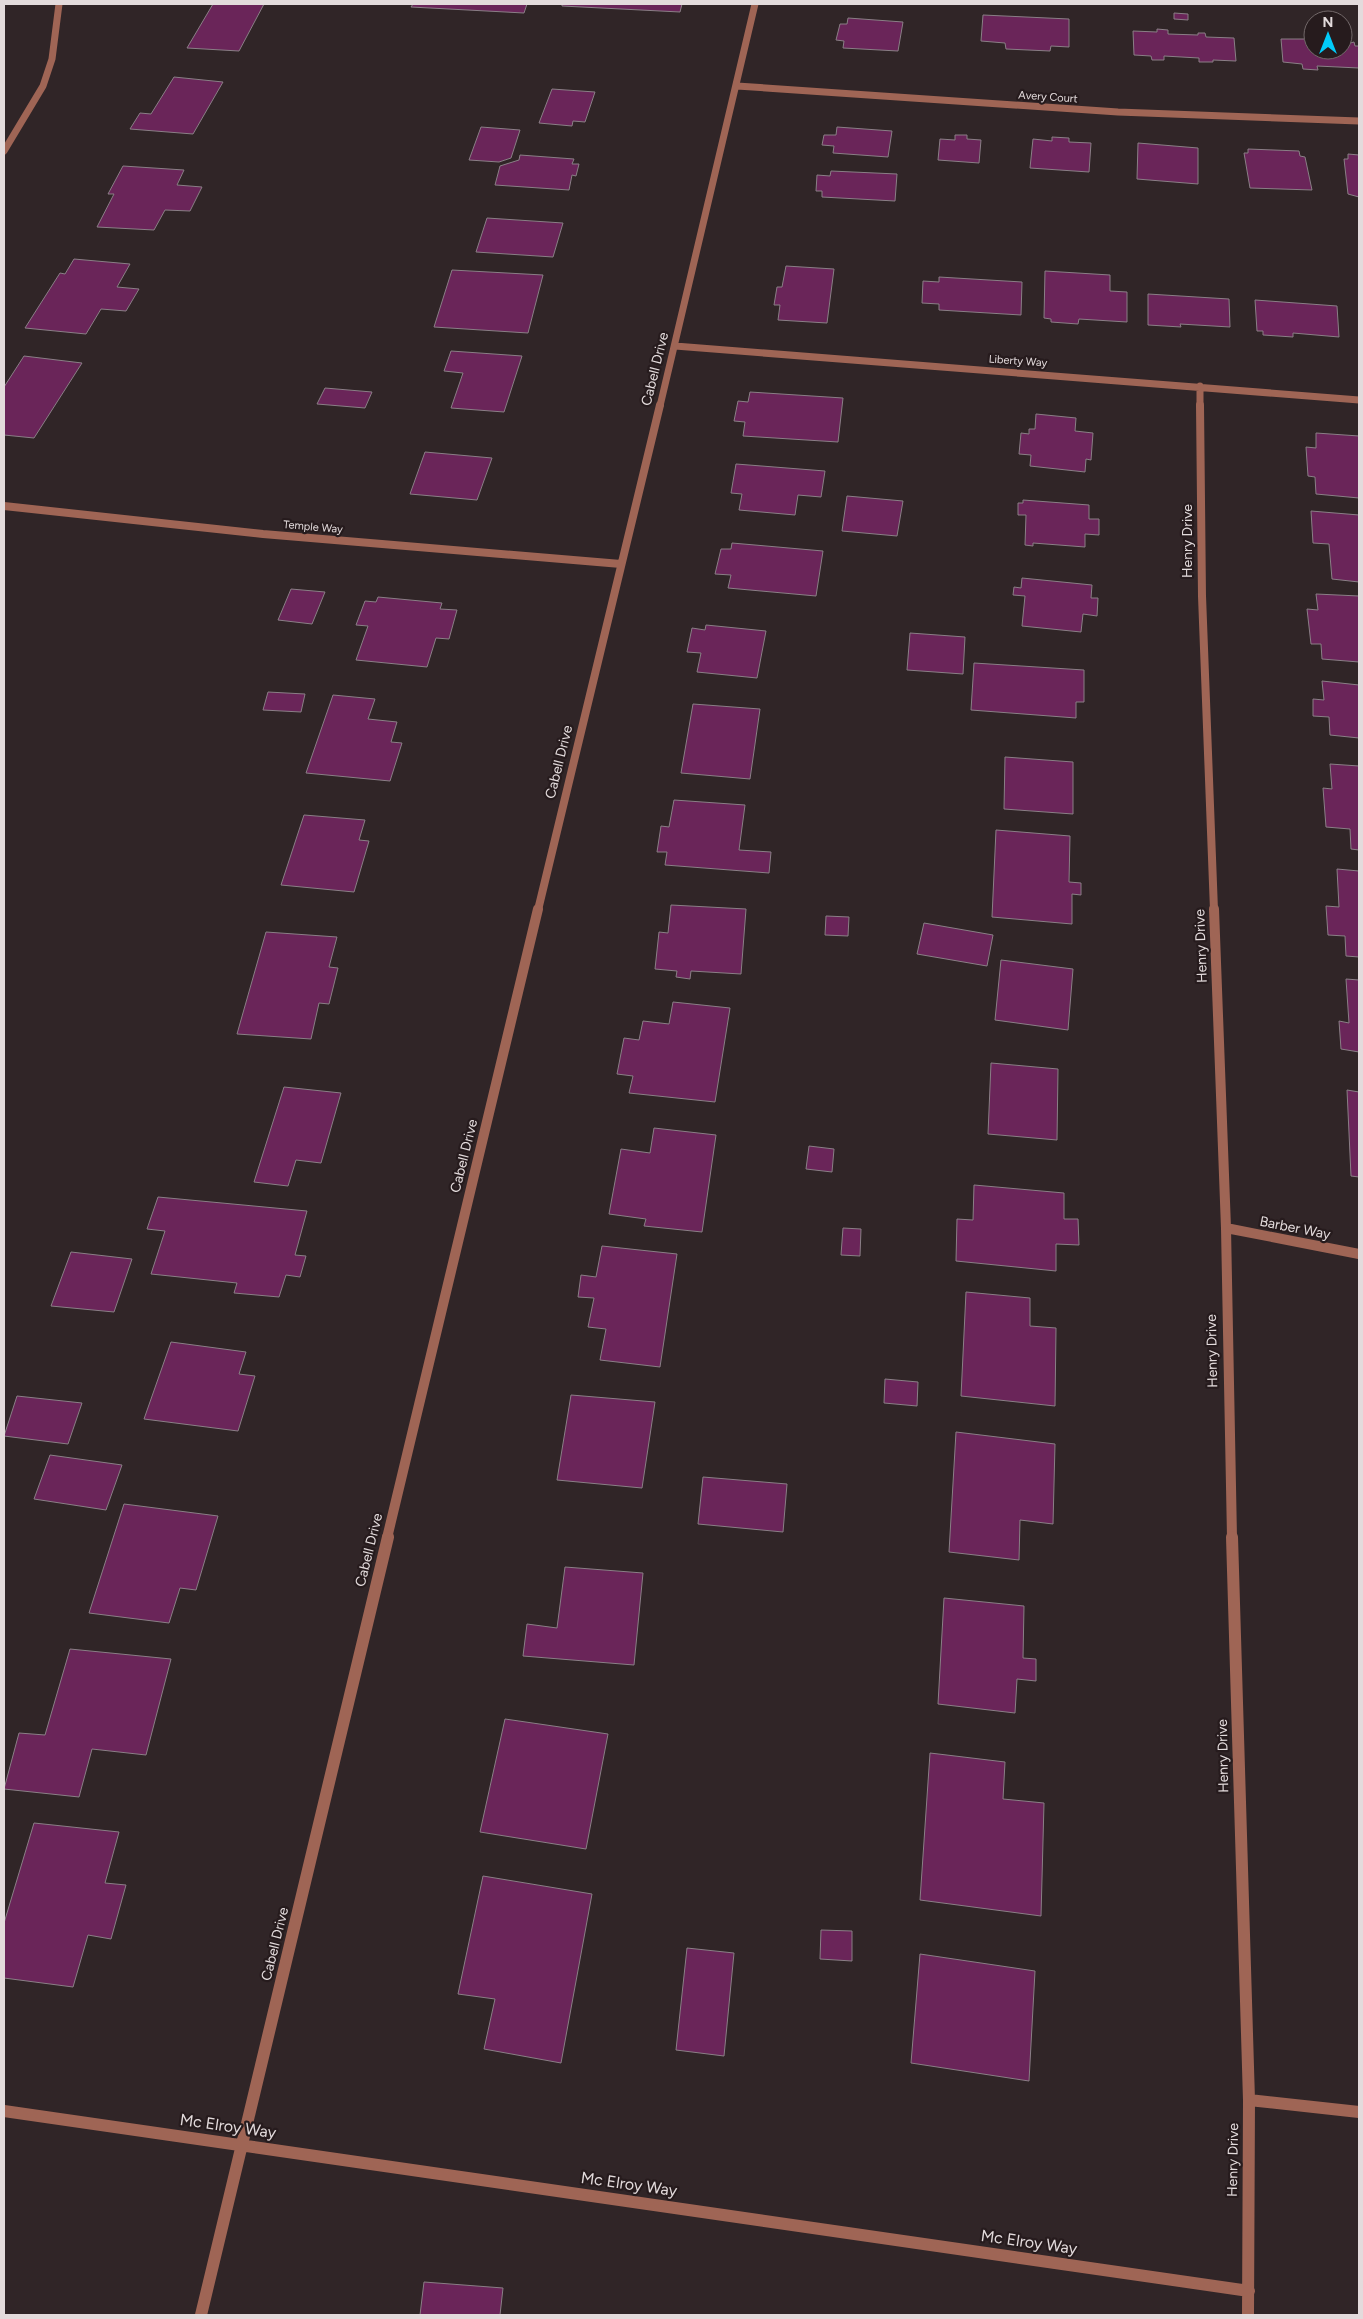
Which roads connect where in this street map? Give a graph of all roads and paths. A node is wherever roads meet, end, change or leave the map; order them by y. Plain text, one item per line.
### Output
1 (59, 4) edge
2 (755, 4) edge
3 (736, 86) junction
4 (1359, 121) edge
5 (4, 151) edge
6 (675, 346) junction
7 (1200, 386) junction
8 (1359, 400) edge
9 (4, 506) edge
10 (621, 564) junction
11 (1226, 1228) junction
12 (1359, 1254) edge
13 (1249, 2100) junction
14 (4, 2111) edge
15 (1359, 2112) edge
16 (240, 2146) junction
17 (1248, 2291) junction
18 (200, 2315) edge
19 (1248, 2315) edge

1 - 5 street
2 - 3 street, Cabell Drive
3 - 4 street, Avery Court
3 - 6 street, Cabell Drive
6 - 7 street, Liberty Way
6 - 10 street, Cabell Drive
7 - 8 street, Liberty Way
7 - 11 street, Henry Drive
9 - 10 street, Temple Way
10 - 16 street, Cabell Drive
11 - 12 street, Barber Way
11 - 13 street, Henry Drive
13 - 15 street
13 - 17 street, Henry Drive
14 - 16 street, Mc Elroy Way
16 - 17 street, Mc Elroy Way
16 - 18 street, Cabell Drive
17 - 19 street, Henry Drive

